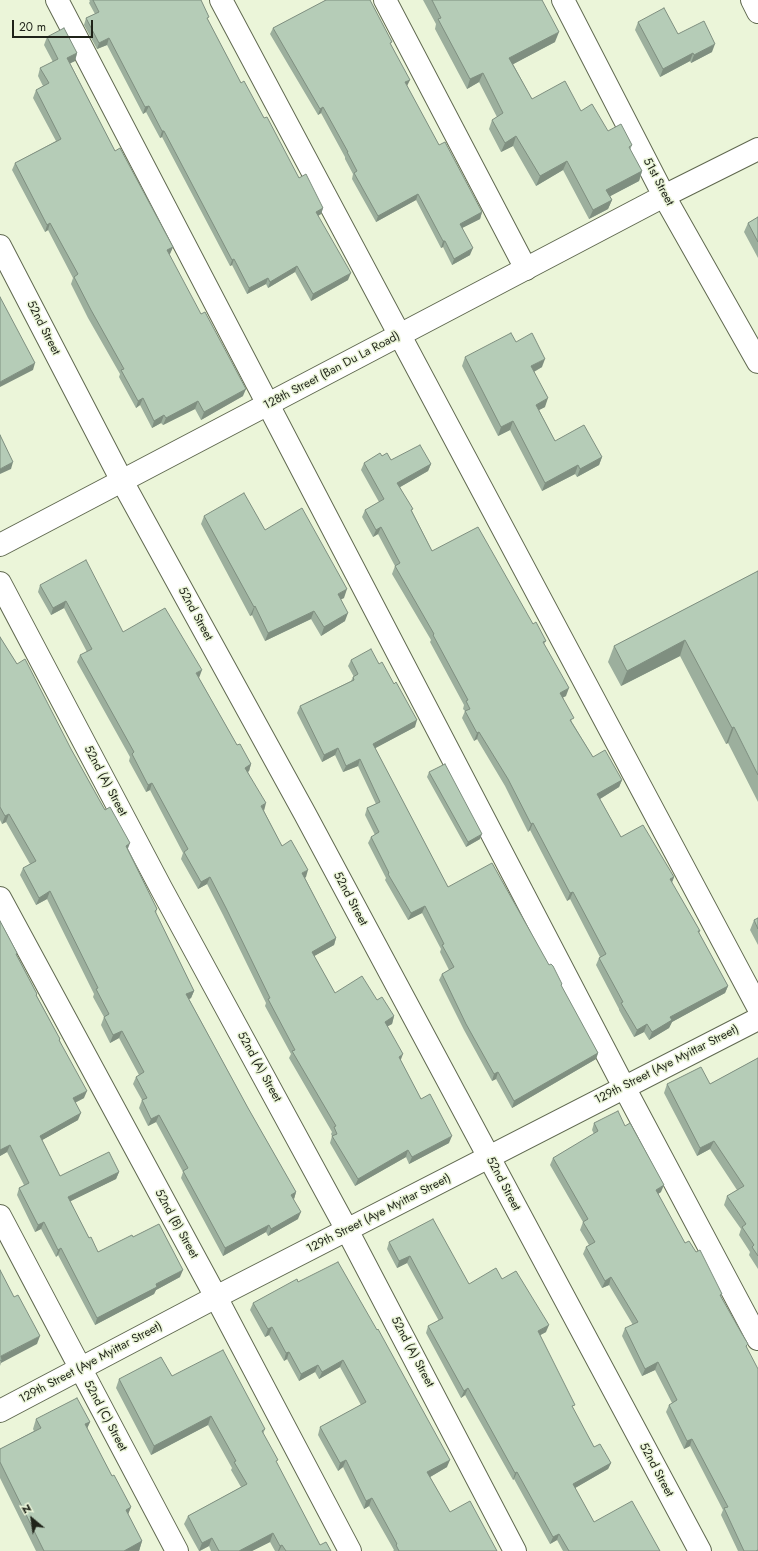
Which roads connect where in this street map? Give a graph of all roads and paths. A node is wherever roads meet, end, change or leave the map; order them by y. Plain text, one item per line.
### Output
1 (57, 0) edge
2 (221, 0) edge
3 (385, 0) edge
4 (563, 0) edge
5 (752, 0) edge
6 (758, 12) edge
7 (758, 149) edge
8 (664, 196) junction
9 (0, 246) edge
10 (526, 269) junction
11 (399, 336) junction
12 (758, 362) edge
13 (268, 405) junction
14 (122, 481) junction
15 (0, 545) edge
16 (0, 584) edge
17 (0, 898) edge
18 (758, 1007) edge
19 (758, 1019) edge
20 (624, 1087) junction
21 (488, 1157) junction
22 (0, 1216) edge
23 (348, 1230) junction
24 (216, 1297) junction
25 (758, 1338) edge
26 (80, 1369) junction
27 (0, 1410) edge
28 (178, 1551) edge
29 (350, 1551) edge
30 (515, 1551) edge
31 (700, 1551) edge

1 - 13 street
2 - 11 street
3 - 10 street
4 - 8 street, 51st Street
5 - 6 street
7 - 8 street, 128th Street (Ban Du La Road)
8 - 10 street, 128th Street (Ban Du La Road)
8 - 12 street, 51st Street
9 - 14 street, 52nd Street
10 - 11 street, 128th Street (Ban Du La Road)
11 - 13 street, 128th Street (Ban Du La Road)
11 - 18 street
13 - 14 street, 128th Street (Ban Du La Road)
13 - 20 street
14 - 15 street, 128th Street (Ban Du La Road)
14 - 21 street, 52nd Street
16 - 23 street, 52nd (A) Street
17 - 24 street, 52nd (B) Street
19 - 20 street, 129th Street (Aye Myittar Street)
20 - 21 street, 129th Street (Aye Myittar Street)
20 - 25 street
21 - 23 street, 129th Street (Aye Myittar Street)
21 - 31 street, 52nd Street
22 - 26 street, 52nd (C) Street
23 - 24 street, 129th Street (Aye Myittar Street)
23 - 30 street, 52nd (A) Street
24 - 26 street, 129th Street (Aye Myittar Street)
24 - 29 street, 52nd (B) Street
26 - 27 street, 129th Street (Aye Myittar Street)
26 - 28 street, 52nd (C) Street

